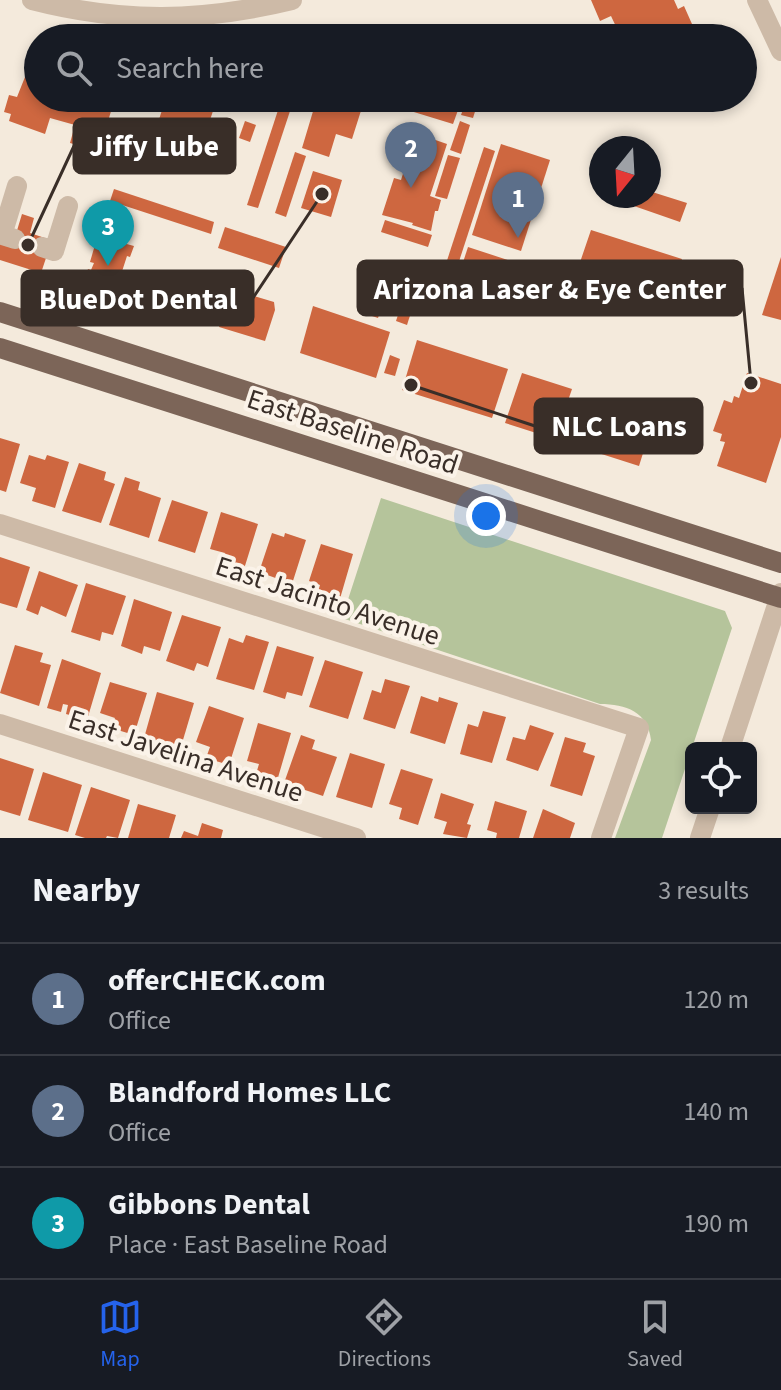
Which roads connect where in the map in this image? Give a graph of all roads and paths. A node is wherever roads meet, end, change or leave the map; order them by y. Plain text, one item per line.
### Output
1 (32, 0) edge
2 (292, 0) edge
3 (757, 0) edge
4 (781, 51) edge
5 (17, 186) dead end
6 (68, 206) dead end
7 (15, 239) dead end
8 (42, 247) dead end
9 (0, 312) edge
10 (0, 348) edge
11 (0, 524) edge
12 (781, 563) edge
13 (780, 596) edge
14 (0, 724) edge
15 (732, 742) edge
16 (708, 814) edge
17 (356, 838) edge
18 (601, 838) edge
19 (700, 838) edge

1 - 2 street
3 - 4 street
5 - 7 street
6 - 8 street
9 - 12 main road, East Baseline Road
10 - 13 main road, East Baseline Road
11 - 18 street, East Jacinto Avenue
13 - 15 street
14 - 17 street, East Javelina Avenue
16 - 19 street

